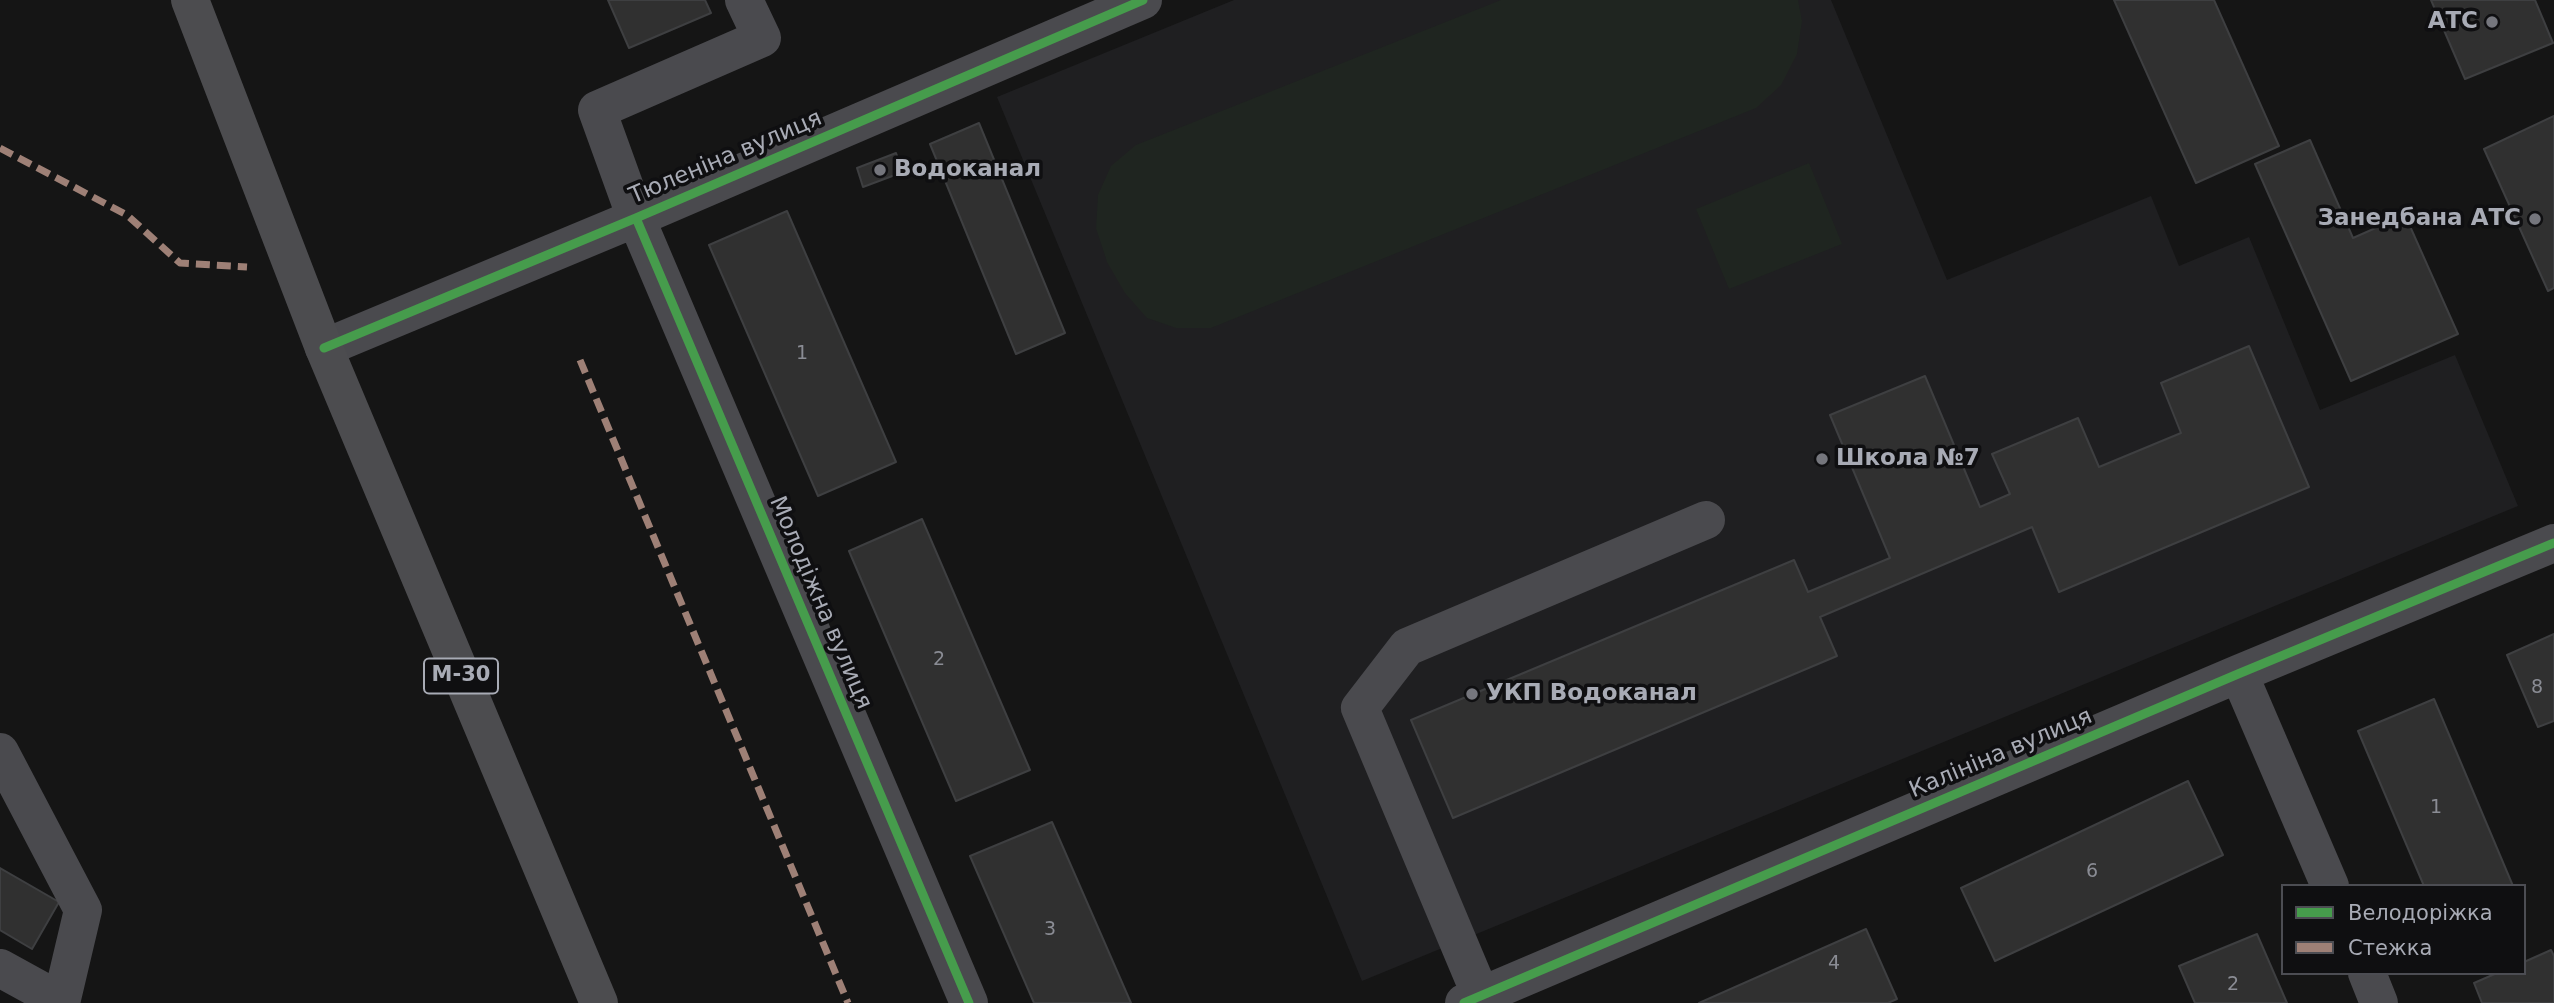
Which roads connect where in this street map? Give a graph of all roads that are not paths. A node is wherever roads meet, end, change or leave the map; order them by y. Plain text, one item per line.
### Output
1 (190, 0) edge
2 (744, 0) edge
3 (1143, 0) edge
4 (636, 218) junction
5 (324, 348) junction
6 (1706, 520) dead end
7 (2554, 543) edge
8 (2239, 674) junction
9 (0, 752) edge
10 (2329, 884) edge
11 (0, 968) edge
12 (2368, 975) edge
13 (1473, 1000) edge
14 (60, 1002) edge
15 (599, 1003) edge
16 (969, 1003) edge
17 (2379, 1003) edge

1 - 5 highway, М-30
2 - 4 street, Молодіжна вулиця
3 - 4 street, Тюленіна вулиця
4 - 5 street, Тюленіна вулиця
4 - 16 street, Молодіжна вулиця
5 - 15 highway, М-30
6 - 13 street
7 - 8 street, Калініна вулиця
8 - 10 street
8 - 13 street, Калініна вулиця
9 - 14 street
11 - 14 street
12 - 17 street

